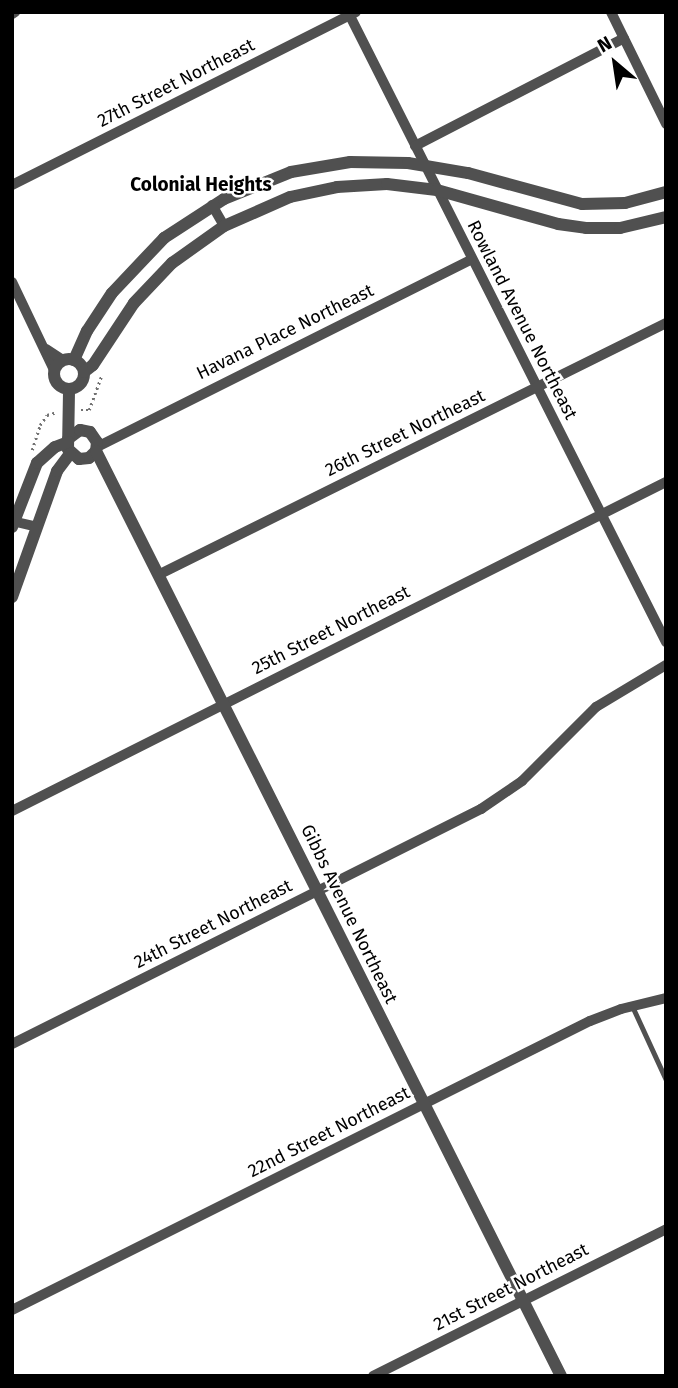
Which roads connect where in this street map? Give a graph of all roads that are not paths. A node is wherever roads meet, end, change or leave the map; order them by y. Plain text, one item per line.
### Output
1 (611, 12) edge
2 (351, 13) edge
3 (624, 38) junction
4 (666, 124) edge
5 (415, 146) junction
6 (425, 166) junction
7 (12, 185) edge
8 (437, 190) junction
9 (666, 192) edge
10 (212, 205) junction
11 (666, 218) edge
12 (224, 226) junction
13 (472, 259) junction
14 (12, 282) edge
15 (666, 323) edge
16 (64, 363) junction
17 (84, 372) junction
18 (536, 387) junction
19 (74, 388) junction
20 (70, 441) junction
21 (95, 448) junction
22 (666, 482) edge
23 (600, 514) junction
24 (13, 523) edge
25 (37, 527) junction
26 (160, 574) junction
27 (12, 597) edge
28 (666, 642) edge
29 (666, 665) edge
30 (225, 704) junction
31 (12, 811) edge
32 (318, 890) junction
33 (666, 998) edge
34 (632, 1006) junction
35 (12, 1044) edge
36 (666, 1080) edge
37 (424, 1104) junction
38 (666, 1229) edge
39 (523, 1300) junction
40 (12, 1310) edge
41 (373, 1376) edge
42 (561, 1376) edge

1 - 3 street
2 - 5 street, Rowland Avenue Northeast
2 - 7 street, 27th Street Northeast
3 - 4 street
3 - 5 street
5 - 6 street, Rowland Avenue Northeast
6 - 8 street, Rowland Avenue Northeast
6 - 9 street
6 - 10 street
8 - 11 street
8 - 12 street
8 - 13 street, Rowland Avenue Northeast
10 - 12 street
10 - 16 street
12 - 17 street
13 - 18 street, Rowland Avenue Northeast
13 - 21 street, Havana Place Northeast
14 - 16 street
15 - 18 street, 26th Street Northeast
16 - 17 street
16 - 19 street
17 - 19 street
18 - 23 street, Rowland Avenue Northeast
18 - 26 street, 26th Street Northeast
19 - 20 street
20 - 21 street
20 - 21 street
20 - 24 street
20 - 25 street
21 - 26 street, Gibbs Avenue Northeast
22 - 23 street, 25th Street Northeast
23 - 28 street, Rowland Avenue Northeast
23 - 30 street, 25th Street Northeast
24 - 25 street
25 - 27 street
26 - 30 street, Gibbs Avenue Northeast
29 - 32 street, 24th Street Northeast
30 - 31 street, 25th Street Northeast
30 - 32 street, Gibbs Avenue Northeast
32 - 35 street, 24th Street Northeast
32 - 37 street, Gibbs Avenue Northeast
33 - 34 street, 22nd Street Northeast
34 - 36 lane
34 - 37 street, 22nd Street Northeast
37 - 39 street, Gibbs Avenue Northeast
37 - 40 street, 22nd Street Northeast
38 - 39 street, 21st Street Northeast
39 - 41 street, 21st Street Northeast
39 - 42 street, Gibbs Avenue Northeast

